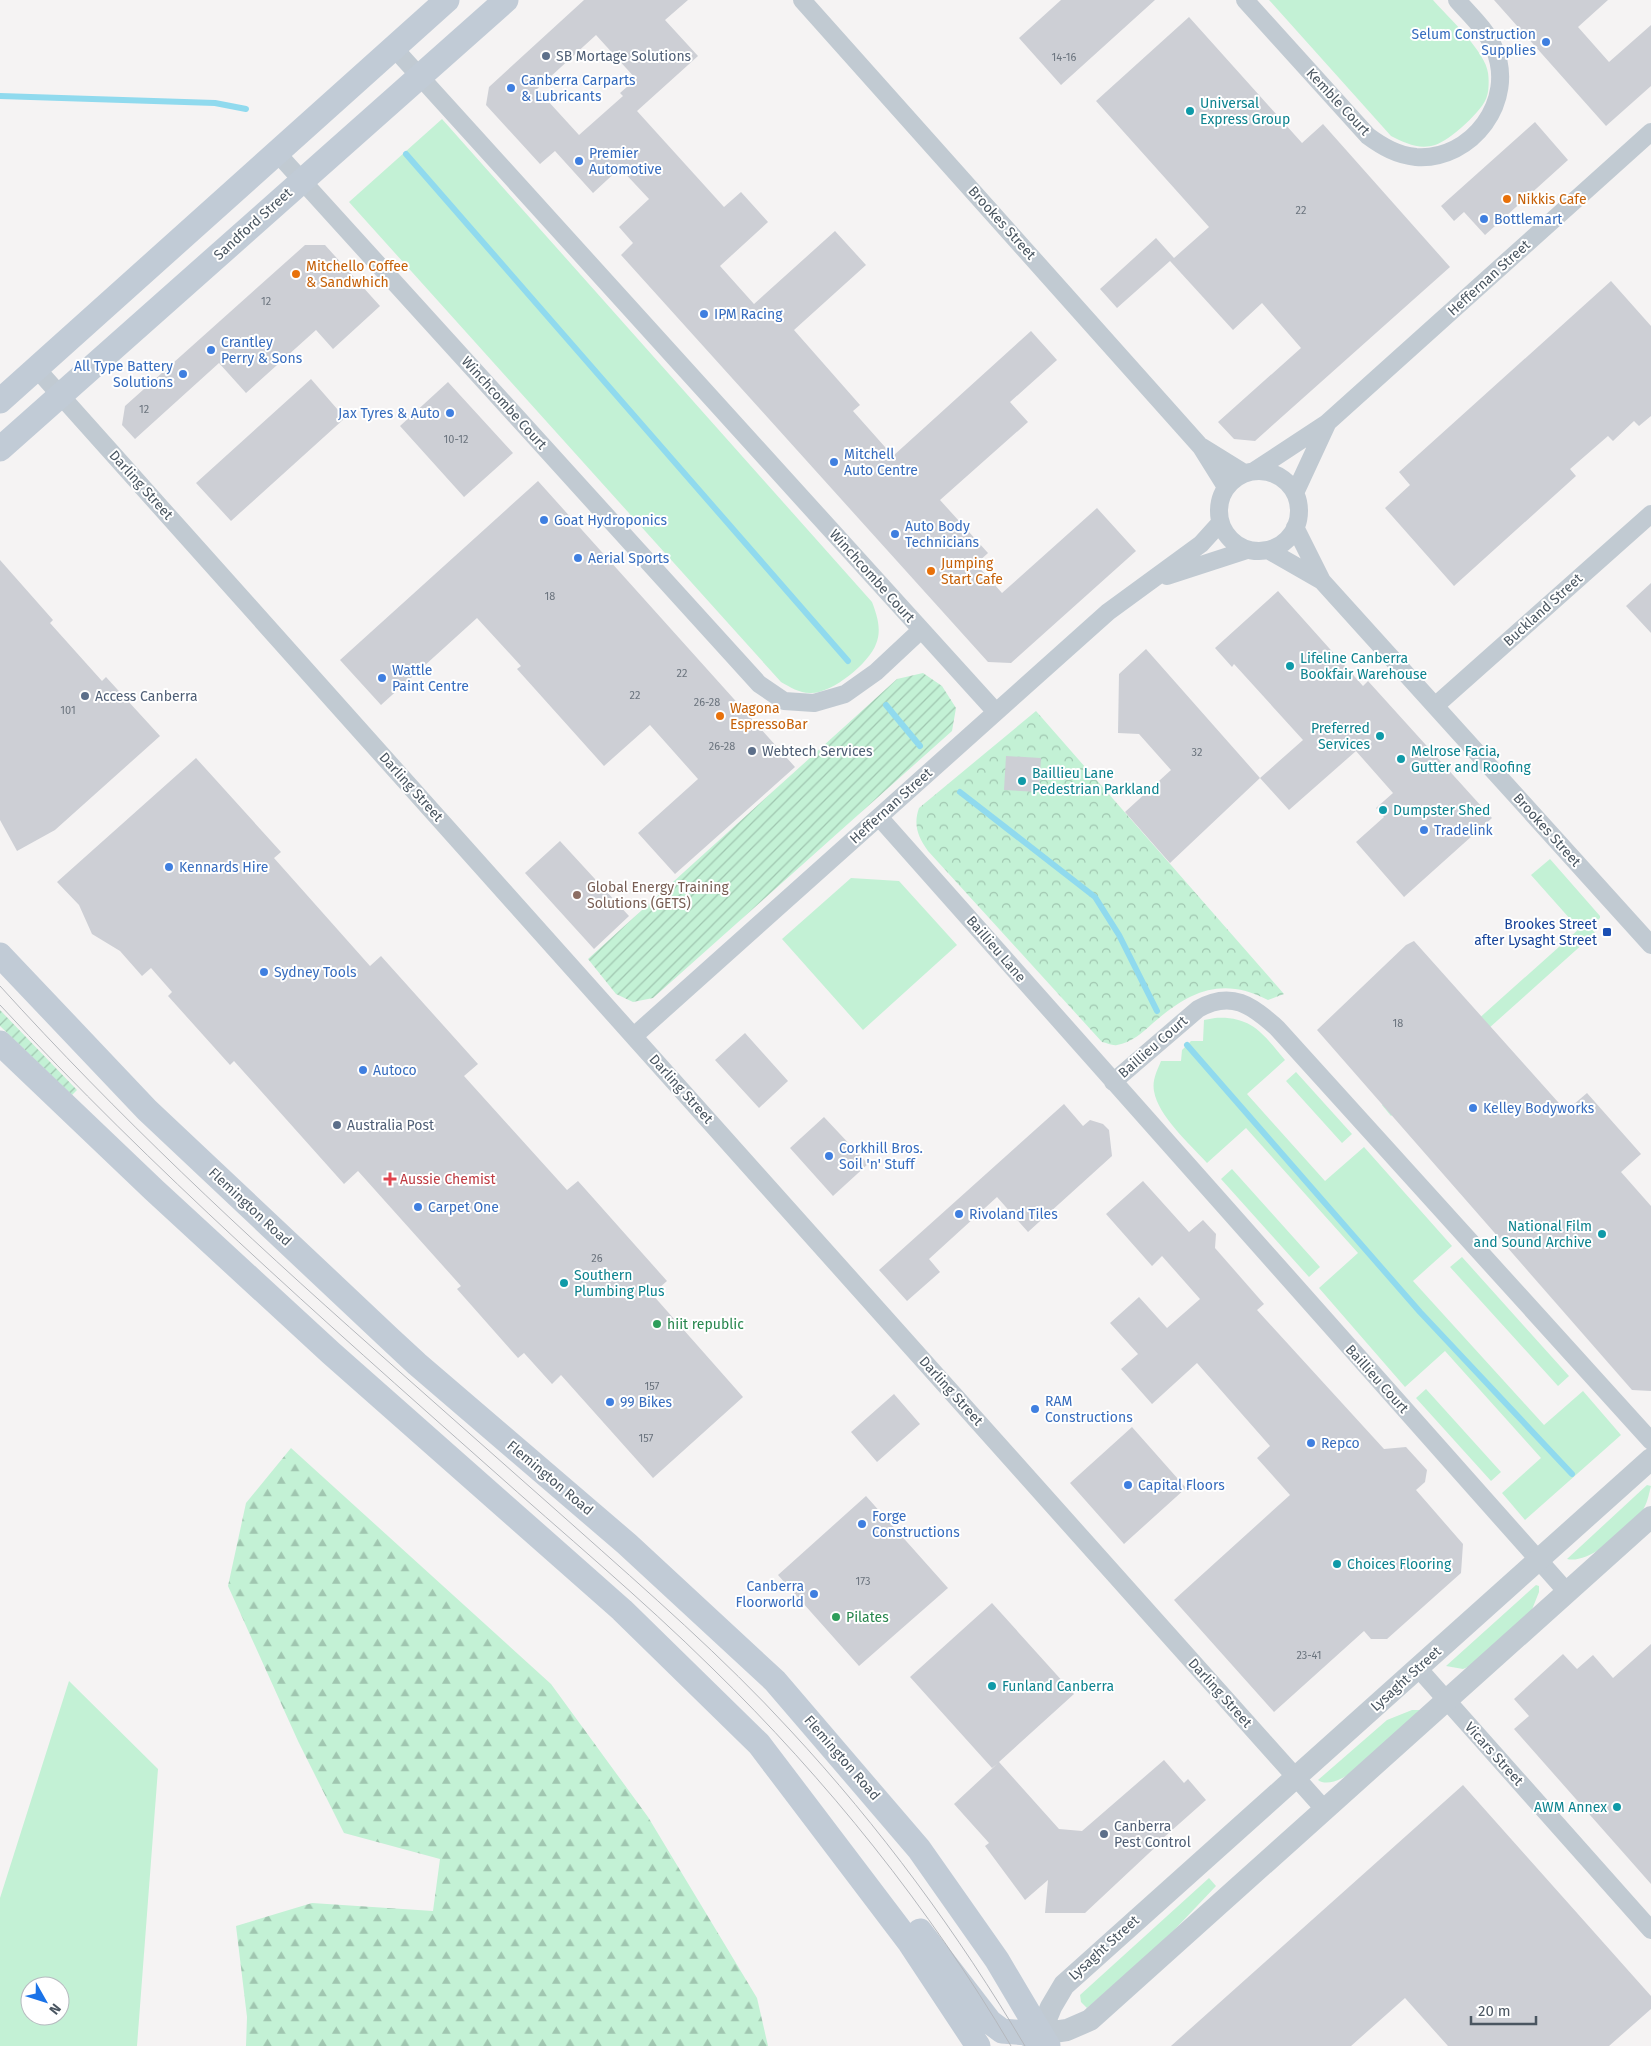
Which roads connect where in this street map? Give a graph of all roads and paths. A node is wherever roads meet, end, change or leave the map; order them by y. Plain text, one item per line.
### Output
1 (448, 0) edge
2 (506, 0) edge
3 (802, 0) edge
4 (1245, 0) edge
5 (1457, 0) edge
6 (394, 48) junction
7 (420, 76) junction
8 (1651, 132) edge
9 (277, 153) junction
10 (302, 180) junction
11 (36, 368) junction
12 (60, 394) junction
13 (0, 401) edge
14 (1327, 424) junction
15 (1201, 447) junction
16 (0, 449) edge
17 (1249, 472) junction
18 (1226, 487) junction
19 (1295, 493) junction
20 (1651, 514) edge
21 (1220, 523) junction
22 (1295, 527) junction
23 (1247, 550) junction
24 (1268, 550) junction
25 (1152, 580) junction
26 (1322, 581) junction
27 (922, 630) junction
28 (1435, 706) junction
29 (996, 712) junction
30 (879, 817) junction
31 (1651, 945) edge
32 (0, 955) edge
33 (634, 1036) junction
34 (0, 1043) edge
35 (1113, 1082) junction
36 (1651, 1441) edge
37 (1651, 1459) edge
38 (1651, 1518) edge
39 (1538, 1560) junction
40 (1567, 1592) junction
41 (1418, 1668) junction
42 (1447, 1701) junction
43 (759, 1744) junction
44 (1295, 1777) junction
45 (1325, 1810) junction
46 (1651, 1930) edge
47 (1041, 2042) edge
48 (978, 2046) edge

1 - 6 main road
2 - 7 main road, Sandford Street
3 - 15 street, Brookes Street
4 - 5 street, Kemble Court
6 - 7 street, Winchcombe Court
6 - 9 main road
7 - 10 main road, Sandford Street
7 - 27 street, Winchcombe Court
8 - 14 street, Heffernan Street
9 - 10 street, Winchcombe Court
9 - 11 main road
10 - 12 main road, Sandford Street
10 - 27 street, Winchcombe Court
11 - 12 street, Darling Street
11 - 13 main road
12 - 16 main road, Sandford Street
12 - 33 street, Darling Street
14 - 17 street, Heffernan Street
14 - 19 street, Heffernan Street
15 - 17 street, Brookes Street
15 - 18 street, Brookes Street
17 - 18 street
17 - 19 street
18 - 21 street
19 - 22 street
20 - 28 street, Buckland Street
21 - 23 street
21 - 25 street, Heffernan Street
22 - 24 street
22 - 26 street, Brookes Street
23 - 24 street
23 - 25 street, Heffernan Street
24 - 26 street, Brookes Street
25 - 29 street, Heffernan Street
26 - 28 street, Brookes Street
27 - 29 street
28 - 31 street, Brookes Street
29 - 30 street, Heffernan Street
30 - 33 street, Heffernan Street
30 - 35 street, Baillieu Lane
32 - 47 main road, Flemington Road
33 - 44 street, Darling Street
34 - 43 main road
35 - 36 street, Baillieu Court
35 - 39 street, Baillieu Court
37 - 39 street, Lysaght Street
38 - 40 street
39 - 40 street, Baillieu Court
39 - 41 street, Lysaght Street
40 - 42 street
41 - 42 street, Vicars Street
41 - 44 street, Lysaght Street
42 - 45 street
42 - 46 street, Vicars Street
43 - 47 main road
43 - 48 main road
44 - 45 street, Darling Street
44 - 47 street, Lysaght Street
45 - 47 street

